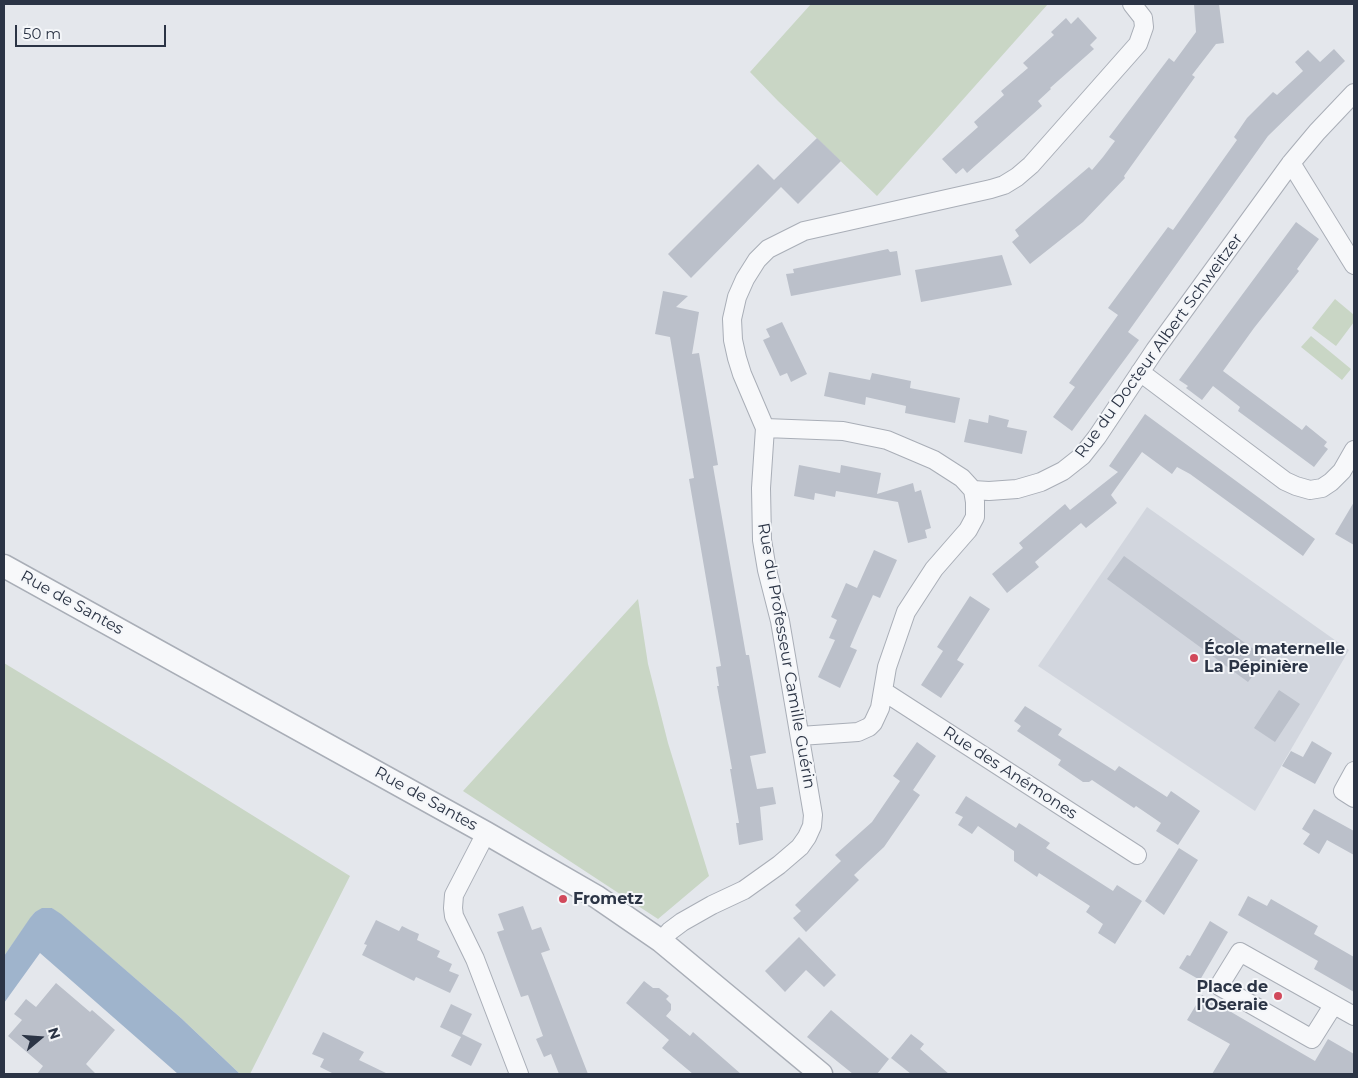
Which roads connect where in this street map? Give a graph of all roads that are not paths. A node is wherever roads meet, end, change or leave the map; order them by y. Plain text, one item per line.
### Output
1 (1132, 4) edge
2 (1354, 93) edge
3 (1291, 163) junction
4 (1354, 265) edge
5 (1140, 372) junction
6 (765, 428) junction
7 (1354, 450) edge
8 (973, 490) junction
9 (4, 566) edge
10 (883, 691) junction
11 (800, 736) junction
12 (1354, 771) edge
13 (1354, 798) edge
14 (486, 832) junction
15 (1137, 856) dead end
16 (661, 940) junction
17 (1335, 1006) junction
18 (1354, 1016) edge
19 (519, 1074) edge
20 (821, 1074) edge

1 - 6 street, Rue du Professeur Camille Guérin
2 - 3 street, Rue du Docteur Albert Schweitzer
3 - 4 street
3 - 5 street, Rue du Docteur Albert Schweitzer
5 - 7 street
5 - 8 street, Rue du Docteur Albert Schweitzer
6 - 8 street
6 - 11 street, Rue du Professeur Camille Guérin
8 - 10 street
9 - 14 street, Rue de Santes
10 - 11 street
10 - 15 street, Rue des Anémones
11 - 16 street, Rue du Professeur Camille Guérin
12 - 13 street
14 - 16 street, Rue de Santes
14 - 19 street
16 - 20 street, Rue de Santes
17 - 17 street
17 - 18 street

